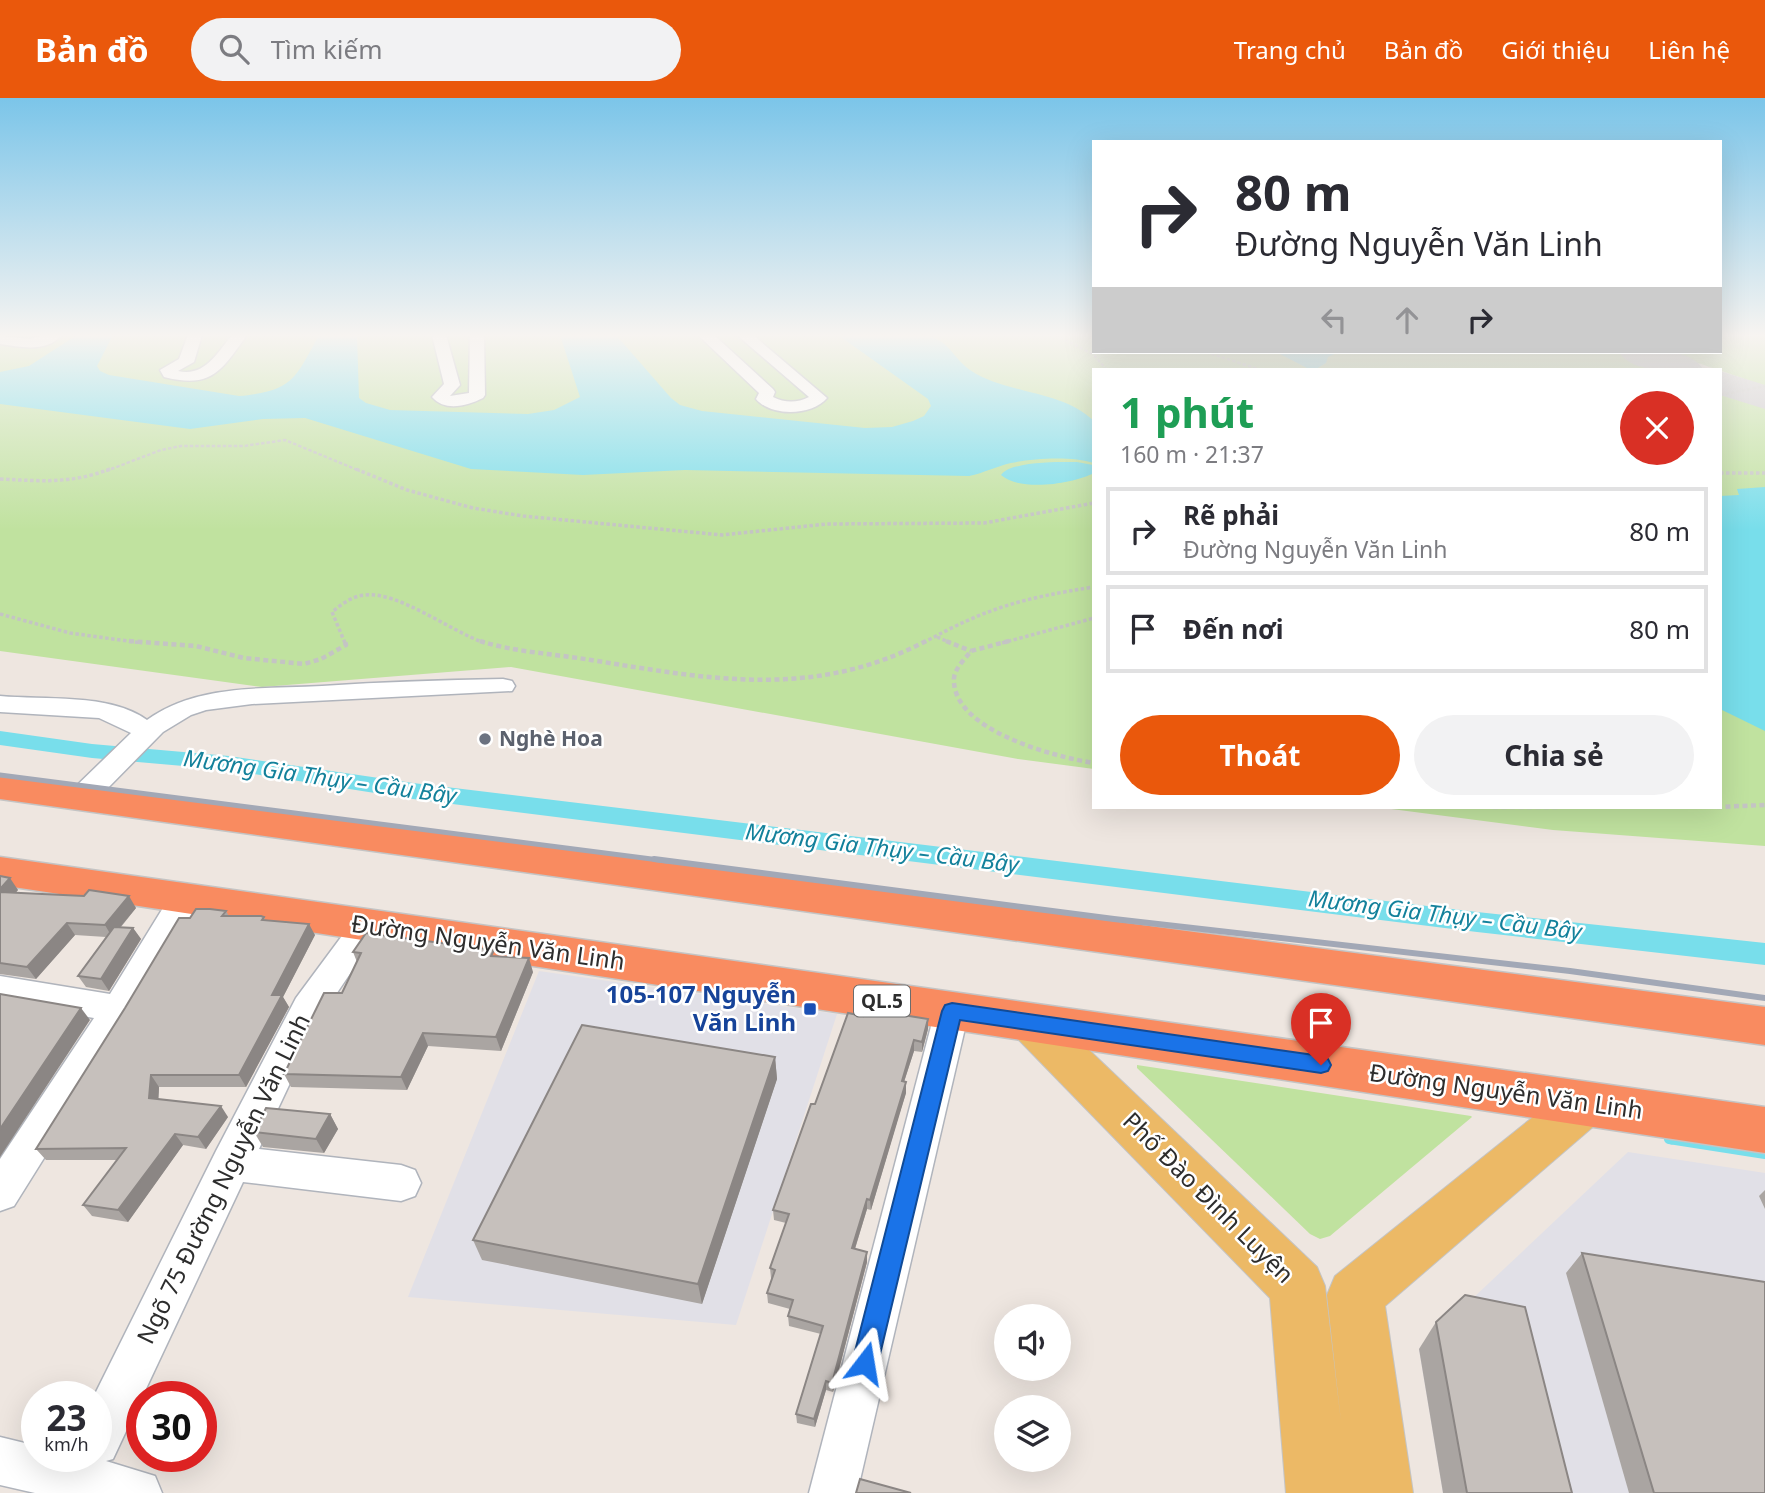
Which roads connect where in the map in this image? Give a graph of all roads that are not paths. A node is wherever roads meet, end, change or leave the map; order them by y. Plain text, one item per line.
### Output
1 (766, 400) edge
2 (815, 400) edge
3 (503, 687) dead end
4 (0, 704) edge
5 (143, 737) junction
6 (93, 786) junction
7 (0, 787) edge
8 (0, 871) edge
9 (185, 898) junction
10 (367, 925) junction
11 (0, 989) edge
12 (119, 1009) junction
13 (952, 1011) junction
14 (1030, 1022) junction
15 (1765, 1026) edge
16 (1585, 1104) junction
17 (1765, 1130) edge
18 (230, 1163) junction
19 (401, 1183) dead end
20 (0, 1193) edge
21 (1297, 1286) junction
22 (1355, 1295) junction
23 (112, 1409) edge
24 (0, 1461) edge
25 (21, 1461) edge
26 (107, 1472) edge
27 (138, 1493) edge
28 (832, 1493) edge
29 (1318, 1493) edge
30 (1381, 1493) edge

1 - 2 street
3 - 5 street
4 - 5 street
5 - 6 street
6 - 7 highway
6 - 15 highway
8 - 9 highway, Đường Nguyễn Văn Linh / QL.5
9 - 10 highway, Đường Nguyễn Văn Linh / QL.5
9 - 12 street
10 - 13 highway, Đường Nguyễn Văn Linh / QL.5
10 - 18 street, Ngõ 75 Đường Nguyễn Văn Linh
11 - 12 street
12 - 20 street
13 - 14 highway, Đường Nguyễn Văn Linh / QL.5
13 - 28 street
14 - 16 highway, Đường Nguyễn Văn Linh / QL.5
14 - 21 main road, Phố Đào Đình Luyện
16 - 17 highway, Đường Nguyễn Văn Linh / QL.5
16 - 22 main road
18 - 19 street
18 - 23 street, Ngõ 75 Đường Nguyễn Văn Linh
21 - 22 main road
21 - 29 main road, Phố Đào Đình Luyện
22 - 30 main road
24 - 25 street
26 - 27 street

